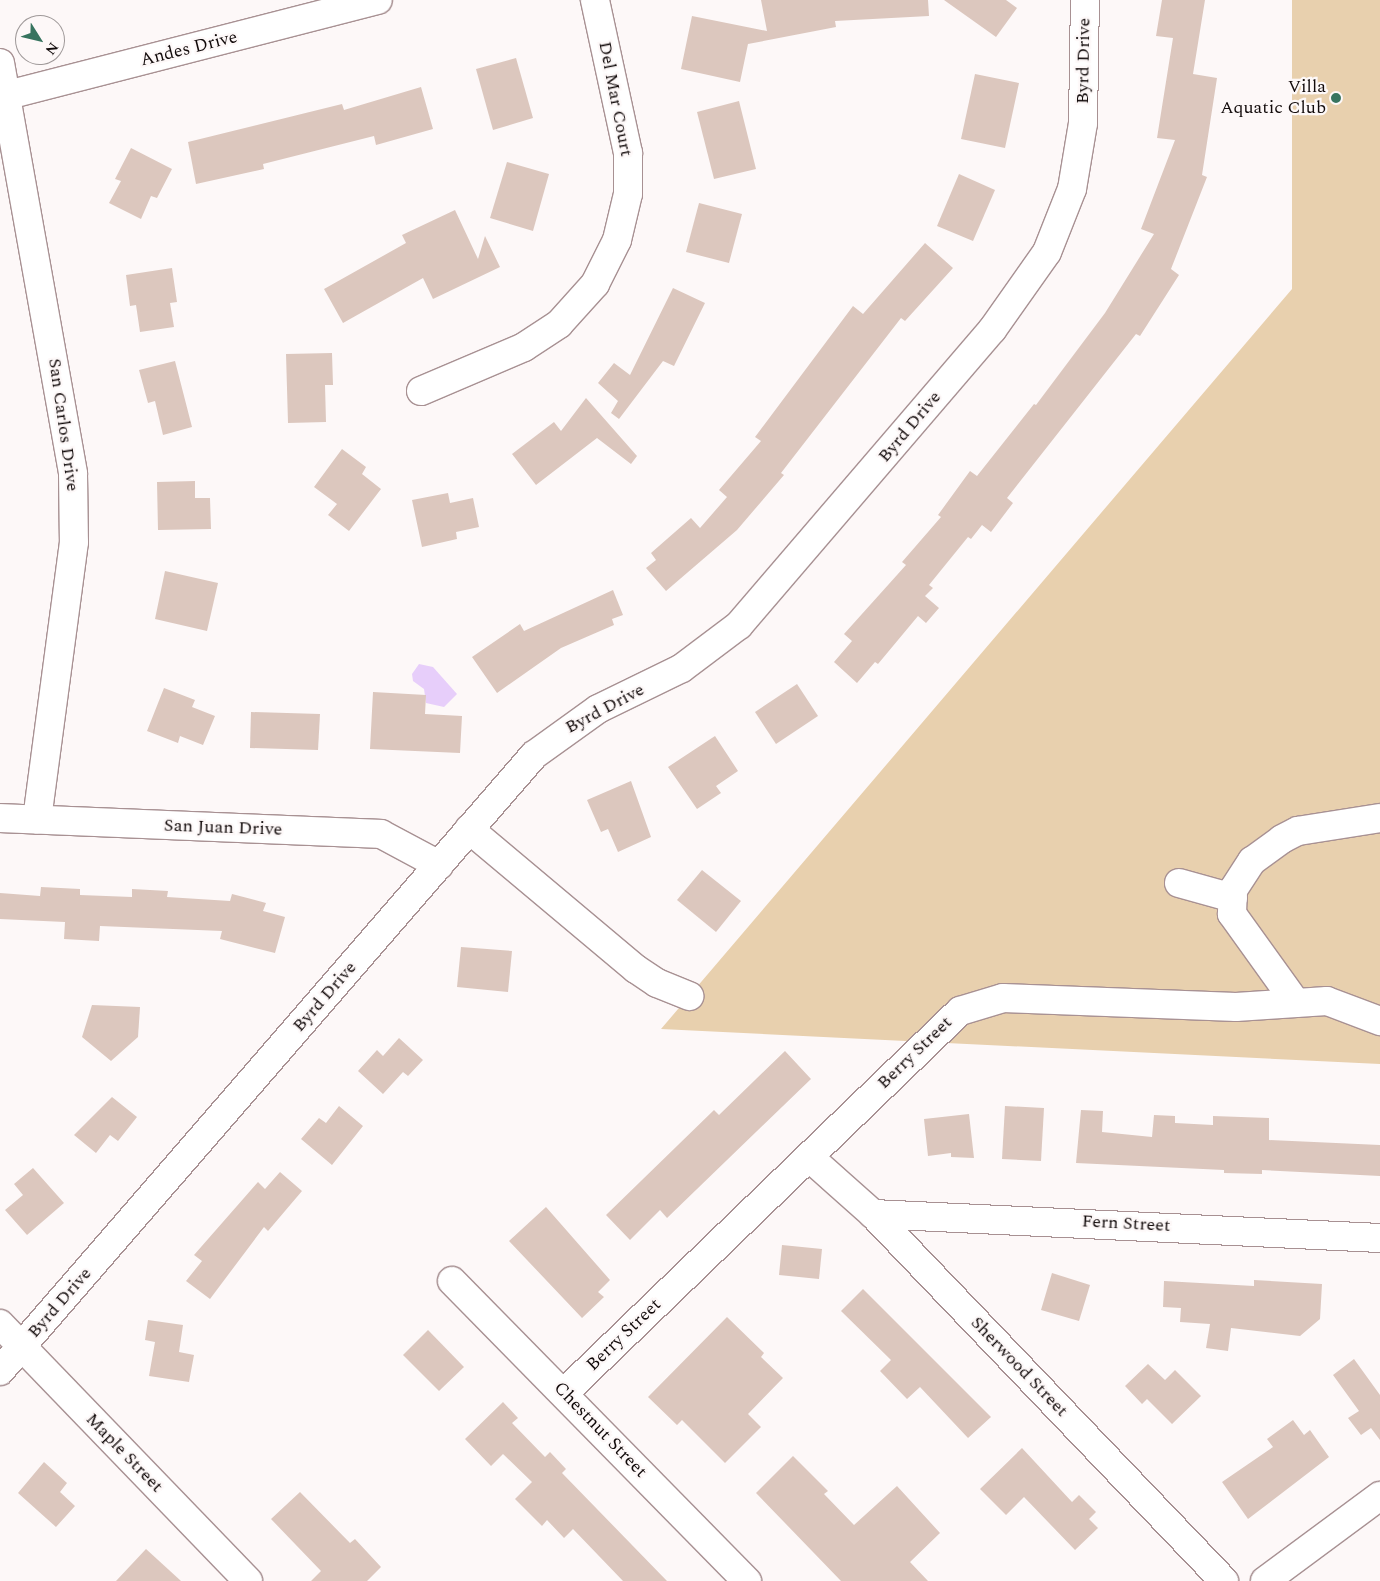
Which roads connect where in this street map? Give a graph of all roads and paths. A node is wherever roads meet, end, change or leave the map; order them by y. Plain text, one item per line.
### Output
1 (378, 0) edge
2 (595, 0) edge
3 (1085, 0) edge
4 (0, 63) edge
5 (2, 97) edge
6 (421, 391) dead end
7 (0, 818) edge
8 (1380, 818) edge
9 (37, 820) junction
10 (469, 829) junction
11 (439, 864) junction
12 (1179, 883) dead end
13 (1233, 898) junction
14 (690, 996) dead end
15 (1296, 1003) junction
16 (1380, 1022) edge
17 (809, 1157) junction
18 (872, 1214) junction
19 (1380, 1238) edge
20 (452, 1281) dead end
21 (0, 1324) edge
22 (22, 1347) junction
23 (0, 1371) edge
24 (564, 1393) junction
25 (1380, 1496) edge
26 (248, 1581) edge
27 (747, 1581) edge
28 (1224, 1581) edge
29 (1265, 1581) edge

1 - 5 street, Andes Drive
2 - 6 street, Del Mar Court
3 - 10 street, Byrd Drive
4 - 5 street, San Carlos Drive
5 - 9 street, San Carlos Drive
7 - 9 street, San Juan Drive
8 - 13 street
9 - 11 street, San Juan Drive
10 - 11 street, Byrd Drive
10 - 14 street
11 - 22 street, Byrd Drive
12 - 13 street
13 - 15 street
15 - 16 street, Berry Street
15 - 17 street, Berry Street
17 - 18 street, Sherwood Street
17 - 24 street, Berry Street
18 - 19 street, Fern Street
18 - 28 street, Sherwood Street
20 - 24 street, Chestnut Street
21 - 22 street, Maple Street
22 - 23 street, Byrd Drive
22 - 26 street, Maple Street
24 - 27 street, Chestnut Street
25 - 29 street

